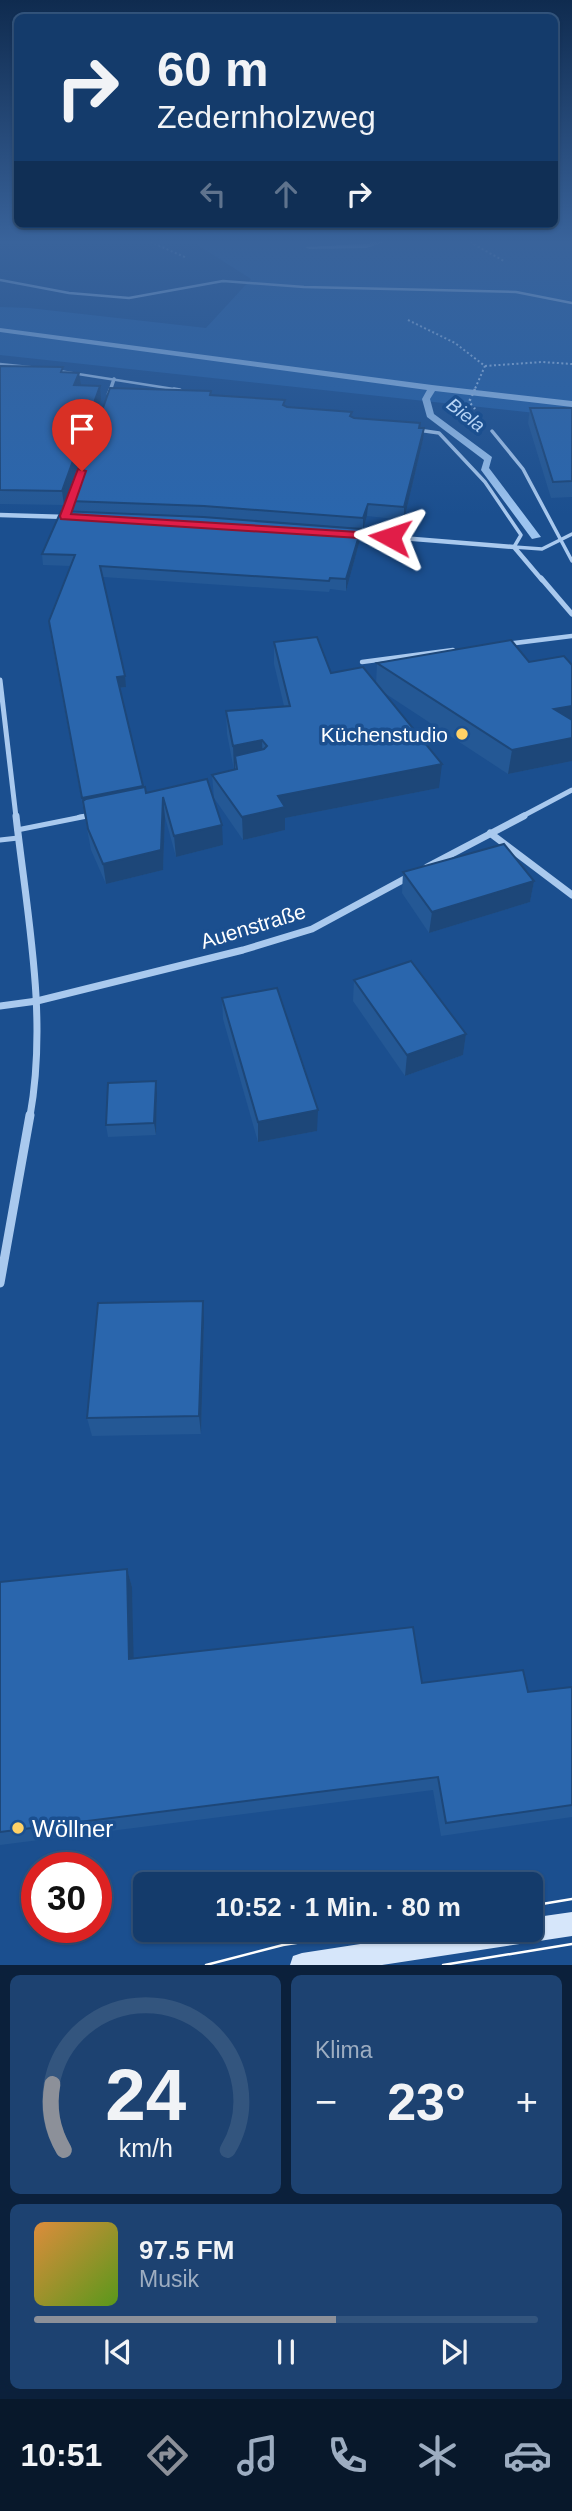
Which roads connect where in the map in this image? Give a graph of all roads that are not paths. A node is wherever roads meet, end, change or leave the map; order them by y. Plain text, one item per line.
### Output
1 (0, 364) edge
2 (114, 379) junction
3 (182, 391) edge
4 (106, 404) edge
5 (412, 429) edge
6 (492, 431) dead end
7 (74, 492) edge
8 (0, 515) edge
9 (65, 516) junction
10 (79, 517) edge
11 (340, 533) edge
12 (572, 534) edge
13 (560, 541) junction
14 (514, 547) junction
15 (572, 561) edge
16 (572, 614) edge
17 (572, 636) edge
18 (506, 644) edge
19 (454, 650) edge
20 (362, 662) dead end
21 (0, 680) edge
22 (572, 790) edge
23 (95, 814) edge
24 (490, 833) junction
25 (18, 834) junction
26 (0, 840) edge
27 (572, 895) edge
28 (37, 1001) junction
29 (0, 1006) edge
30 (0, 1283) edge
31 (572, 1924) edge
32 (302, 1965) edge

1 - 2 lane
2 - 3 lane
2 - 4 street
5 - 14 lane
6 - 13 lane
7 - 9 street
8 - 9 street
9 - 10 street
11 - 14 street
12 - 13 lane
13 - 14 lane
13 - 15 lane
14 - 16 street
17 - 18 lane
19 - 20 lane
21 - 25 street
22 - 24 street, Auenstraße
23 - 25 lane
24 - 27 street
24 - 28 street, Auenstraße
25 - 26 lane
25 - 28 street
28 - 29 street, Auenstraße
28 - 30 street
31 - 32 street

